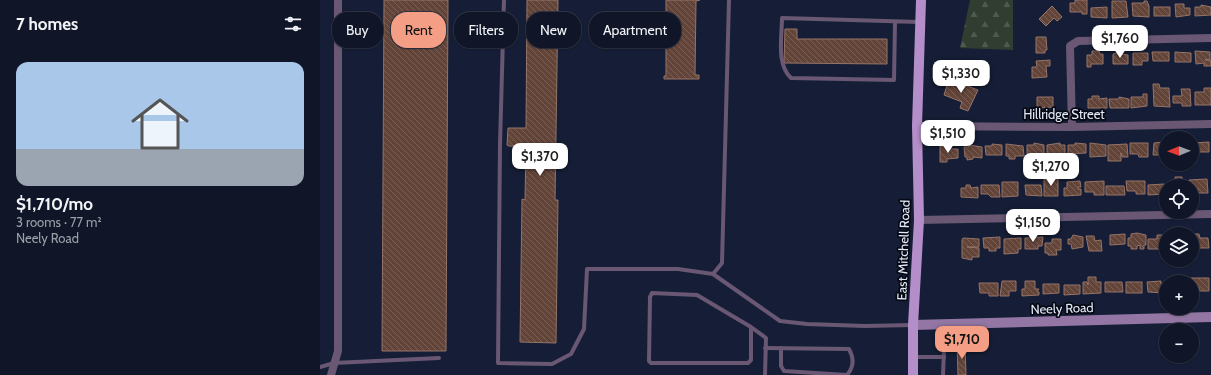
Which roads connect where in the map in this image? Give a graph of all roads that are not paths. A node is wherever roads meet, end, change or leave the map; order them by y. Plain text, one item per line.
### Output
1 (338, 0) edge
2 (504, 0) edge
3 (729, 0) edge
4 (921, 0) edge
5 (895, 22) junction
6 (920, 22) junction
7 (1211, 38) edge
8 (1211, 124) edge
9 (917, 126) junction
10 (1072, 127) junction
11 (1211, 214) edge
12 (918, 220) junction
13 (713, 274) junction
14 (1211, 317) edge
15 (976, 323) junction
16 (914, 324) junction
17 (945, 324) junction
18 (751, 327) junction
19 (944, 338) junction
20 (766, 348) junction
21 (781, 348) junction
22 (913, 357) junction
23 (439, 358) dead end
24 (944, 358) junction
25 (334, 363) junction
26 (320, 367) edge
27 (331, 375) edge
28 (765, 375) edge
29 (913, 375) edge
30 (943, 375) edge

1 - 25 street
2 - 13 lane
3 - 13 lane
4 - 6 main road, East Mitchell Road
5 - 5 lane
5 - 6 lane
6 - 9 main road, East Mitchell Road
7 - 10 street
8 - 10 street, Hillridge Street
9 - 10 street, Hillridge Street
9 - 12 main road, East Mitchell Road
11 - 12 street
12 - 16 main road, East Mitchell Road
13 - 16 lane
14 - 15 street, Neely Road
15 - 17 street, Neely Road
15 - 19 lane
16 - 17 street, Neely Road
16 - 22 main road, East Mitchell Road
17 - 19 lane
18 - 18 lane
18 - 20 lane
19 - 24 lane
20 - 21 lane
20 - 28 lane
21 - 21 lane
22 - 24 lane
22 - 29 main road, East Mitchell Road
23 - 25 lane
24 - 30 lane
25 - 26 lane
25 - 27 street

